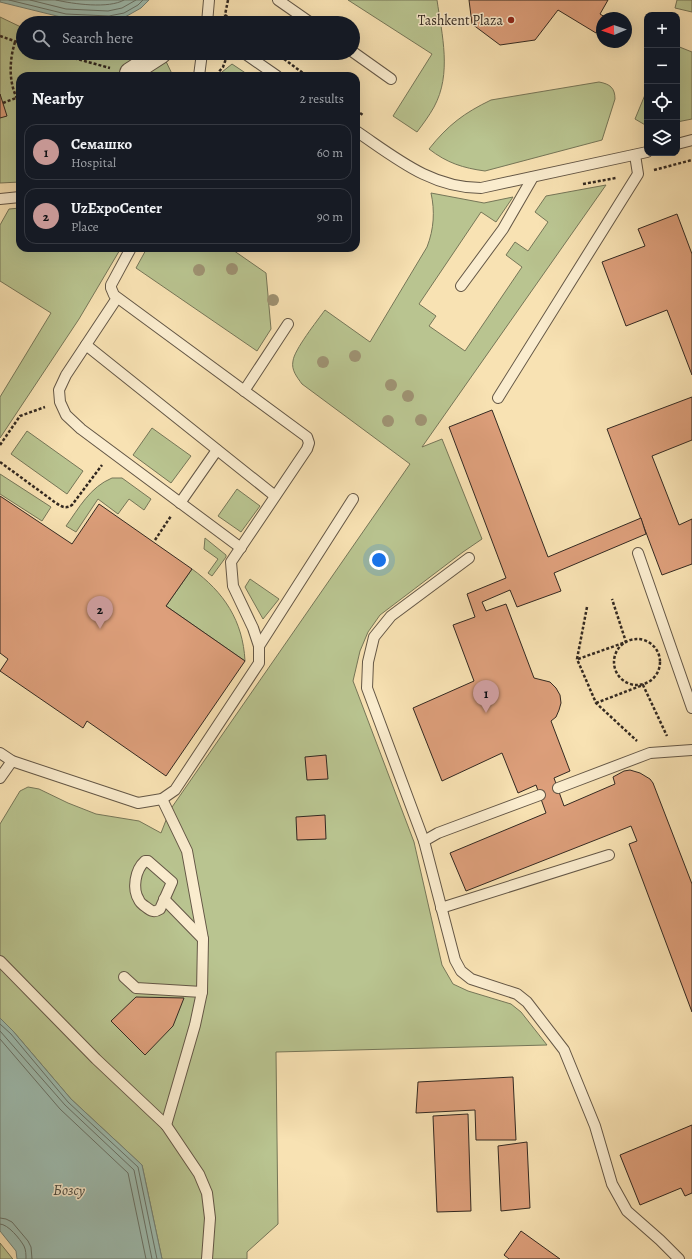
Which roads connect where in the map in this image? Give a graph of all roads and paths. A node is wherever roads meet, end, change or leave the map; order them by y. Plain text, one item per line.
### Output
1 (209, 0) edge
2 (228, 0) edge
3 (278, 0) edge
4 (208, 16) edge
5 (225, 16) edge
6 (301, 16) edge
7 (0, 36) edge
8 (14, 42) joint
9 (360, 57) edge
10 (81, 60) edge
11 (150, 60) edge
12 (201, 60) edge
13 (254, 60) edge
14 (285, 60) edge
15 (126, 72) edge
16 (132, 72) edge
17 (200, 72) edge
18 (271, 72) edge
19 (302, 72) edge
20 (391, 79) dead end
21 (16, 98) joint
22 (3, 103) dead end
23 (360, 113) edge
24 (369, 119) dead end
25 (360, 134) edge
26 (692, 140) edge
27 (680, 143) edge
28 (644, 153) edge
29 (635, 155) junction
30 (533, 177) junction
31 (16, 197) edge
32 (0, 199) edge
33 (129, 252) edge
34 (460, 286) dead end
35 (117, 298) junction
36 (288, 324) dead end
37 (86, 345) junction
38 (244, 390) junction
39 (498, 398) dead end
40 (60, 402) junction
41 (0, 445) edge
42 (217, 450) junction
43 (112, 451) junction
44 (0, 462) edge
45 (275, 496) junction
46 (353, 499) dead end
47 (180, 503) junction
48 (168, 522) dead end
49 (155, 540) dead end
50 (241, 548) junction
51 (638, 553) dead end
52 (469, 558) dead end
53 (612, 599) dead end
54 (587, 607) dead end
55 (626, 642) junction
56 (259, 646) junction
57 (577, 659) junction
58 (644, 684) junction
59 (596, 703) junction
60 (692, 708) edge
61 (692, 750) edge
62 (674, 751) junction
63 (0, 753) edge
64 (650, 753) junction
65 (12, 761) junction
66 (0, 778) edge
67 (558, 788) dead end
68 (540, 795) dead end
69 (162, 799) junction
70 (424, 841) junction
71 (609, 855) dead end
72 (164, 899) junction
73 (441, 908) junction
74 (203, 939) junction
75 (0, 961) edge
76 (124, 977) dead end
77 (202, 992) junction
78 (166, 1125) junction
79 (207, 1259) edge
80 (679, 1259) edge

1 - 4 lane
2 - 5 path
3 - 6 lane
7 - 8 path
8 - 21 path
9 - 20 lane
10 - 15 path
11 - 16 street
12 - 17 lane
13 - 18 lane
14 - 19 path
21 - 22 path
23 - 24 path
25 - 30 lane
26 - 27 lane
28 - 29 lane
29 - 30 lane
29 - 39 lane
30 - 34 lane
31 - 32 lane
33 - 35 lane
35 - 37 lane
35 - 38 lane
36 - 38 lane
37 - 40 lane
37 - 42 lane
38 - 45 lane
40 - 41 path
40 - 43 lane
42 - 45 lane
42 - 47 lane
43 - 44 path
43 - 47 lane
45 - 50 lane
46 - 56 lane
47 - 50 lane
48 - 49 path
50 - 56 lane
51 - 60 lane
52 - 70 lane
53 - 55 path
54 - 57 path
55 - 57 path
55 - 58 path
55 - 58 path
56 - 69 lane
57 - 59 path
58 - 59 path
58 - 62 path
59 - 64 path
61 - 62 lane
62 - 64 lane
63 - 65 lane
64 - 67 lane
65 - 66 lane
65 - 69 lane
68 - 70 lane
69 - 74 lane
70 - 73 lane
71 - 73 lane
72 - 72 lane
72 - 74 lane
73 - 80 lane
74 - 77 lane
75 - 78 lane
76 - 77 lane
77 - 78 lane
78 - 79 lane

